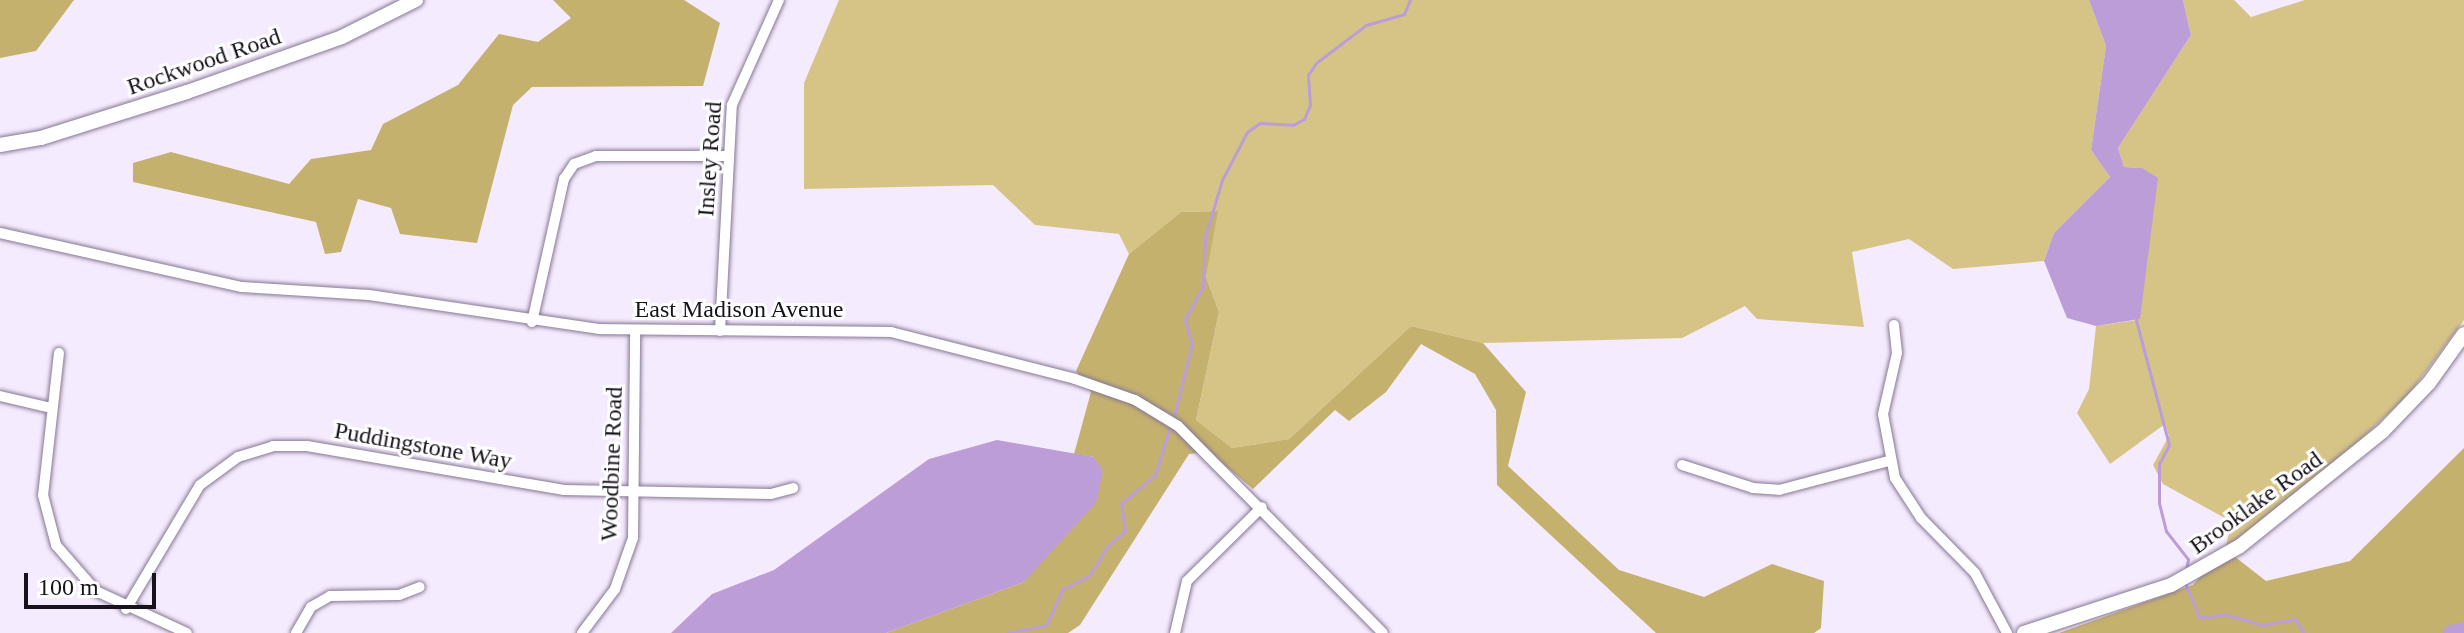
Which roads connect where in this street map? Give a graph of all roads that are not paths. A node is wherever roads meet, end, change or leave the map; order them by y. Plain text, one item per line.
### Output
1 (416, 0) edge
2 (779, 0) edge
3 (0, 145) edge
4 (729, 156) junction
5 (0, 233) edge
6 (532, 322) junction
7 (1894, 325) dead end
8 (635, 330) junction
9 (720, 331) junction
10 (2464, 334) edge
11 (59, 353) dead end
12 (0, 396) edge
13 (51, 408) junction
14 (1889, 461) junction
15 (1682, 465) dead end
16 (793, 488) dead end
17 (633, 491) junction
18 (1262, 507) junction
19 (420, 587) dead end
20 (126, 609) junction
21 (187, 633) edge
22 (296, 633) edge
23 (582, 633) edge
24 (1175, 633) edge
25 (1383, 633) edge
26 (2007, 633) edge
27 (2024, 633) edge

1 - 3 street, Rockwood Road
2 - 4 street, Insley Road
4 - 6 street
4 - 9 street, Insley Road
5 - 6 street, East Madison Avenue
6 - 8 street, East Madison Avenue
7 - 14 street
8 - 9 street, East Madison Avenue
8 - 17 street, Woodbine Road
9 - 18 street, East Madison Avenue
10 - 27 street, Brooklake Road
11 - 13 street
12 - 13 street
13 - 20 street
14 - 15 street
14 - 26 street
16 - 17 street, Puddingstone Way
17 - 20 street, Puddingstone Way
17 - 23 street, Woodbine Road
18 - 24 street
18 - 25 street, East Madison Avenue
19 - 22 street
20 - 21 street

